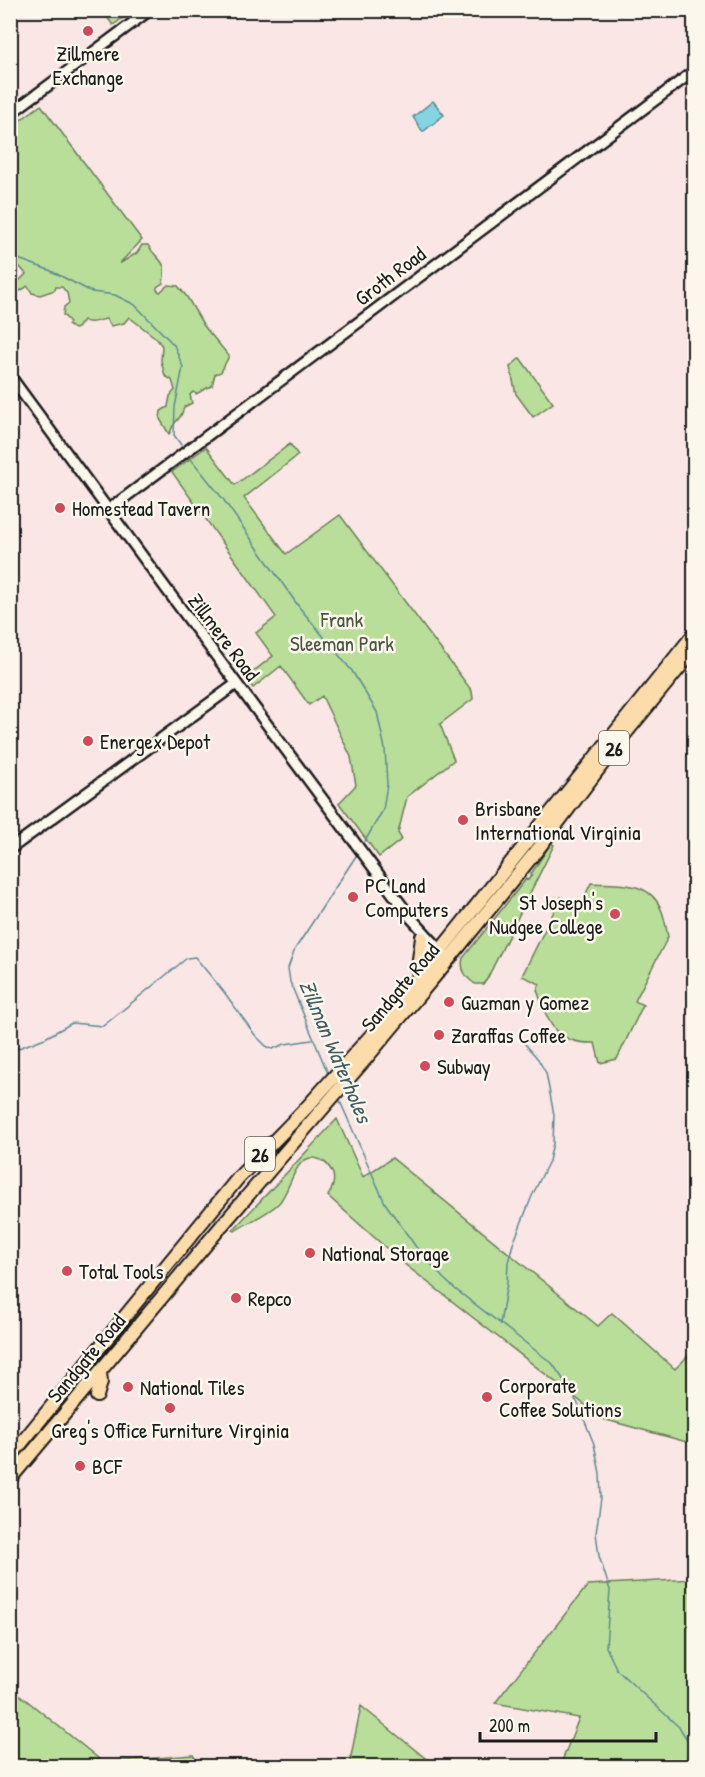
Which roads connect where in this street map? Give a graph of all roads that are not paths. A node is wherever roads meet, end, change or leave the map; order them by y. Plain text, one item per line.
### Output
1 (150, 10) edge
2 (694, 71) edge
3 (10, 114) edge
4 (10, 376) edge
5 (108, 510) junction
6 (694, 634) edge
7 (694, 650) edge
8 (236, 684) junction
9 (10, 849) edge
10 (411, 918) junction
11 (422, 938) junction
12 (442, 958) junction
13 (419, 978) junction
14 (343, 1076) junction
15 (100, 1373) junction
16 (97, 1396) dead end
17 (10, 1457) edge
18 (10, 1479) edge

1 - 3 street
2 - 5 street, Groth Road
4 - 5 street, Zillmere Road
5 - 8 street, Zillmere Road
6 - 12 highway, Sandgate Road / 26
7 - 12 highway, Sandgate Road / 26
8 - 9 street
8 - 10 street, Zillmere Road
10 - 11 street, Zillmere Road
10 - 12 street, Zillmere Road
11 - 12 street, Zillmere Road
11 - 13 highway
12 - 13 highway, Sandgate Road / 26
12 - 14 highway, Sandgate Road / 26
13 - 14 highway, Sandgate Road / 26
14 - 15 highway, Sandgate Road / 26
14 - 17 highway, Sandgate Road / 26
15 - 16 highway
15 - 18 highway, Sandgate Road / 26

